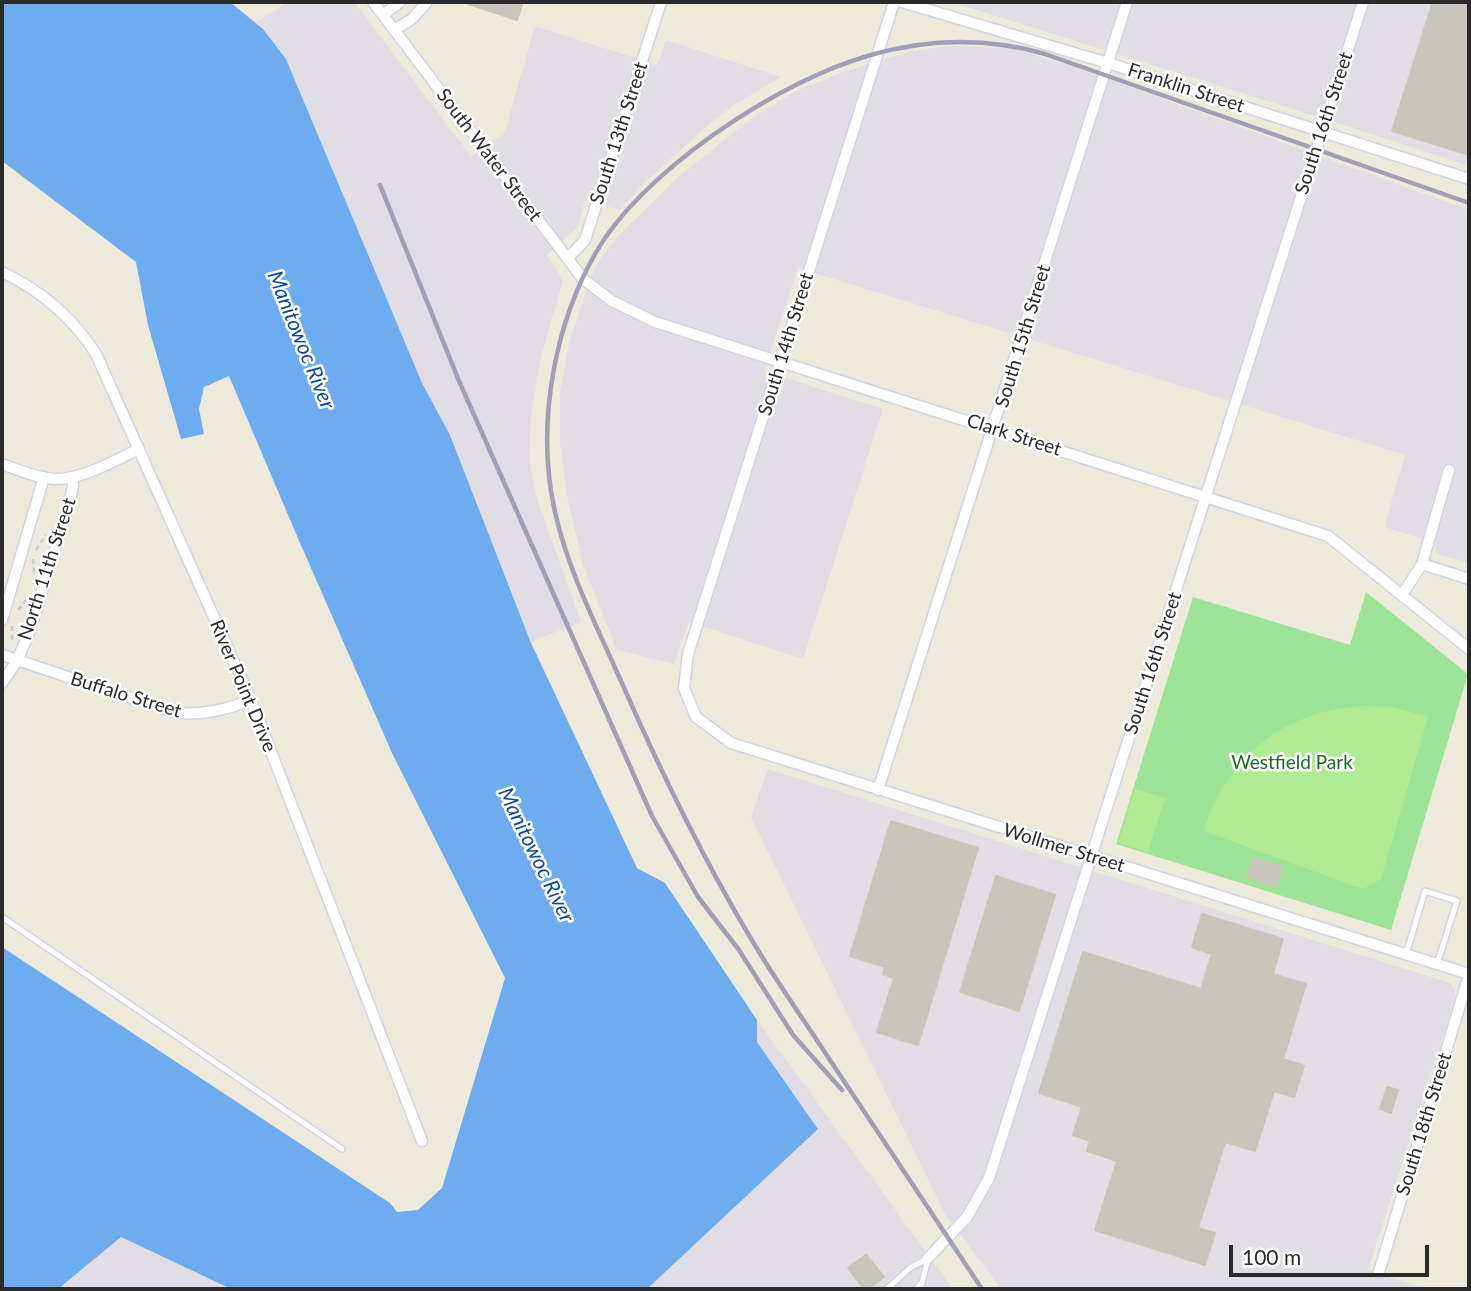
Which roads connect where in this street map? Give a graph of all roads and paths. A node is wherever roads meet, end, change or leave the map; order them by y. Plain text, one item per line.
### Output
1 (373, 2) edge
2 (400, 2) edge
3 (427, 2) edge
4 (661, 2) edge
5 (894, 2) edge
6 (902, 2) edge
7 (1127, 2) edge
8 (1363, 2) edge
9 (383, 15) junction
10 (394, 30) junction
11 (1108, 63) junction
12 (1322, 132) junction
13 (1469, 178) edge
14 (568, 258) junction
15 (2, 272) edge
16 (612, 301) joint
17 (781, 362) junction
18 (993, 429) junction
19 (138, 449) junction
20 (2, 464) edge
21 (1449, 470) dead end
22 (44, 477) junction
23 (72, 477) junction
24 (1207, 496) junction
25 (52, 527) dead end
26 (1423, 564) junction
27 (1469, 579) edge
28 (35, 580) dead end
29 (31, 593) dead end
30 (1402, 595) junction
31 (15, 614) dead end
32 (7, 621) edge
33 (12, 640) dead end
34 (1469, 649) edge
35 (2, 655) edge
36 (17, 661) junction
37 (2, 683) edge
38 (684, 688) joint
39 (251, 700) junction
40 (878, 790) junction
41 (1091, 857) junction
42 (2, 917) edge
43 (1406, 954) junction
44 (1437, 964) junction
45 (1469, 975) edge
46 (422, 1141) dead end
47 (342, 1149) dead end
48 (928, 1258) junction
49 (1379, 1272) dead end
50 (887, 1289) edge
51 (916, 1289) edge

1 - 9 street, South Water Street
2 - 9 street
3 - 10 street
4 - 14 street, South 13th Street
5 - 17 street, South 14th Street
6 - 11 street, Franklin Street
7 - 11 street, South 15th Street
8 - 12 street, South 16th Street
9 - 10 street, South Water Street
10 - 14 street, South Water Street
11 - 12 street, Franklin Street
11 - 18 street, South 15th Street
12 - 13 street, Franklin Street
12 - 24 street, South 16th Street
14 - 16 street, South Water Street
15 - 19 street, River Point Drive
16 - 17 street, Clark Street
17 - 18 street, Clark Street
17 - 38 street, South 14th Street
18 - 24 street, Clark Street
18 - 40 street, South 15th Street
19 - 23 street
19 - 39 street, River Point Drive
20 - 22 street
21 - 26 street
22 - 23 street
22 - 32 street, North 11th Street
23 - 36 street, North 11th Street
24 - 30 street, Clark Street
24 - 41 street, South 16th Street
25 - 28 path
26 - 27 street
26 - 30 street
29 - 31 path
30 - 34 street, Clark Street
32 - 33 path
35 - 36 street, Buffalo Street
36 - 37 street, North 11th Street
36 - 39 street, Buffalo Street
38 - 40 street, Wollmer Street
39 - 46 street, River Point Drive
40 - 41 street, Wollmer Street
41 - 43 street, Wollmer Street
41 - 48 street, South 16th Street
42 - 47 lane
43 - 44 street, Wollmer Street
43 - 44 lane
44 - 45 street, Wollmer Street
45 - 49 street, South 18th Street
48 - 50 lane, South 16th Street
48 - 51 lane

